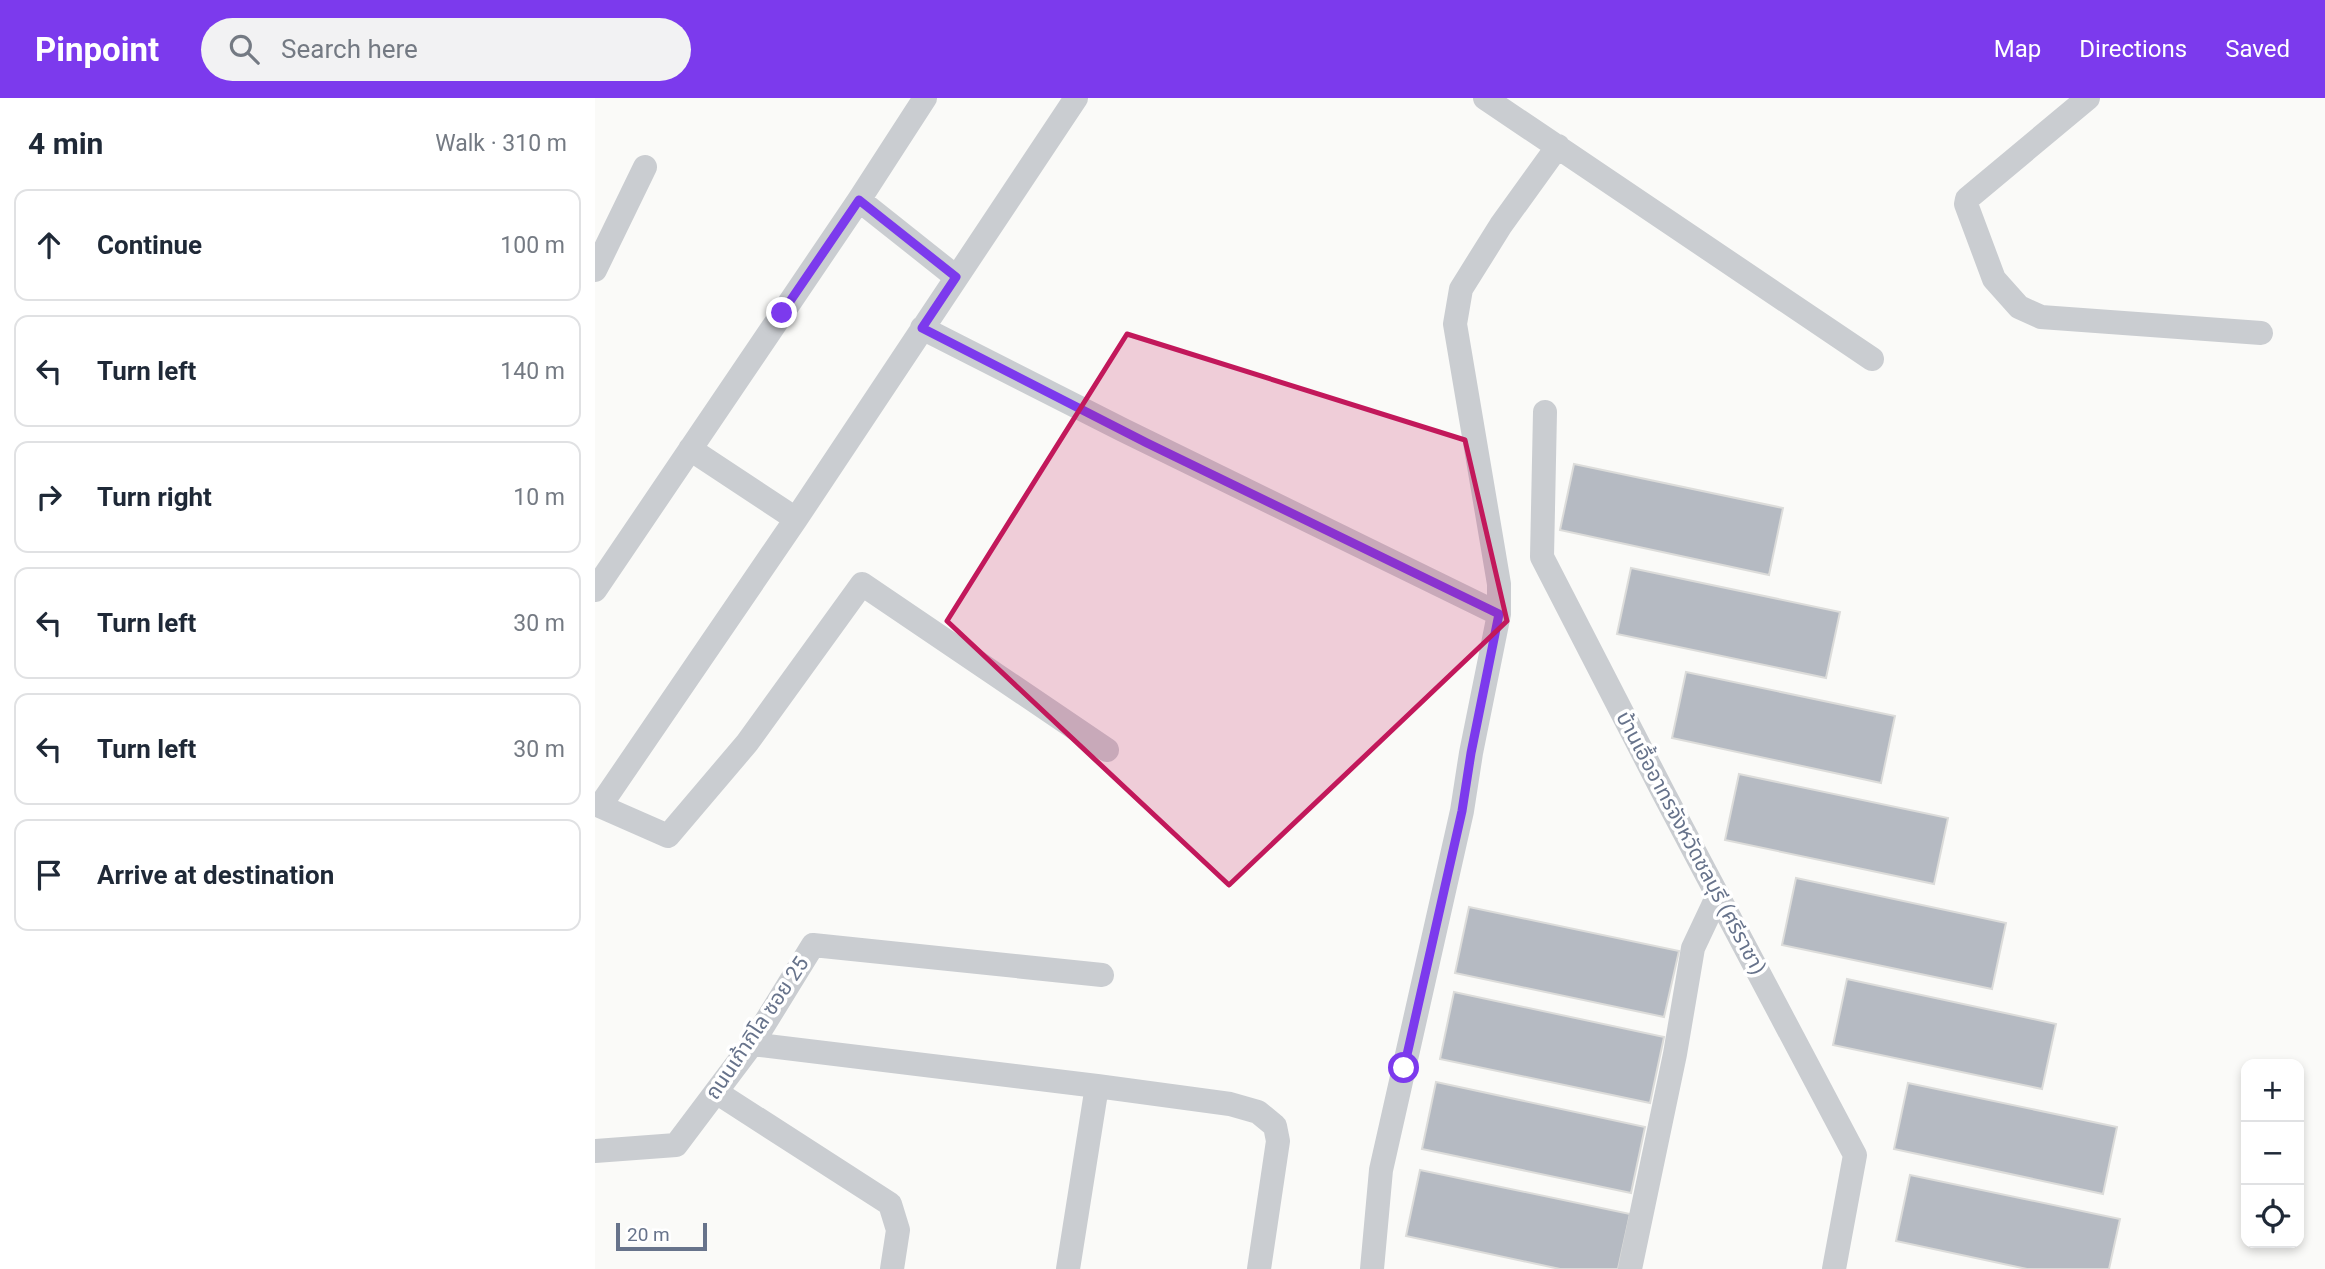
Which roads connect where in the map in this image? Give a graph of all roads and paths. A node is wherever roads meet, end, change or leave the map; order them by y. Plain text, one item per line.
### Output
1 (925, 98) edge
2 (1076, 98) edge
3 (2088, 98) edge
4 (1487, 99) edge
5 (1558, 146) junction
6 (645, 167) dead end
7 (859, 200) junction
8 (595, 270) edge
9 (956, 277) junction
10 (922, 328) junction
11 (2261, 333) dead end
12 (1872, 359) dead end
13 (1545, 412) dead end
14 (690, 449) junction
15 (796, 519) junction
16 (595, 590) edge
17 (1499, 614) junction
18 (1107, 750) dead end
19 (598, 805) edge
20 (1718, 895) junction
21 (1103, 975) dead end
22 (752, 1044) junction
23 (1097, 1086) junction
24 (716, 1092) junction
25 (595, 1151) edge
26 (892, 1269) edge
27 (1069, 1269) edge
28 (1259, 1269) edge
29 (1372, 1269) edge
30 (1630, 1269) edge
31 (1834, 1269) edge

1 - 7 street
2 - 9 street
3 - 11 street
4 - 5 street
5 - 12 street
5 - 17 street
6 - 8 street
7 - 9 street
7 - 14 street
9 - 10 street
10 - 15 street
10 - 17 street
13 - 20 street, บ้านเอื้ออาทรจังหวัดชลบุรี (ศรีราชา)
14 - 15 street
14 - 16 street
15 - 19 street
17 - 29 street
18 - 19 street
20 - 30 street
20 - 31 street, บ้านเอื้ออาทรจังหวัดชลบุรี (ศรีราชา)
21 - 22 street, ถนนเก้ากิโล ซอย 25
22 - 23 street
22 - 24 street, ถนนเก้ากิโล ซอย 25
23 - 27 street
23 - 28 street
24 - 25 street, ถนนเก้ากิโล ซอย 25
24 - 26 street

